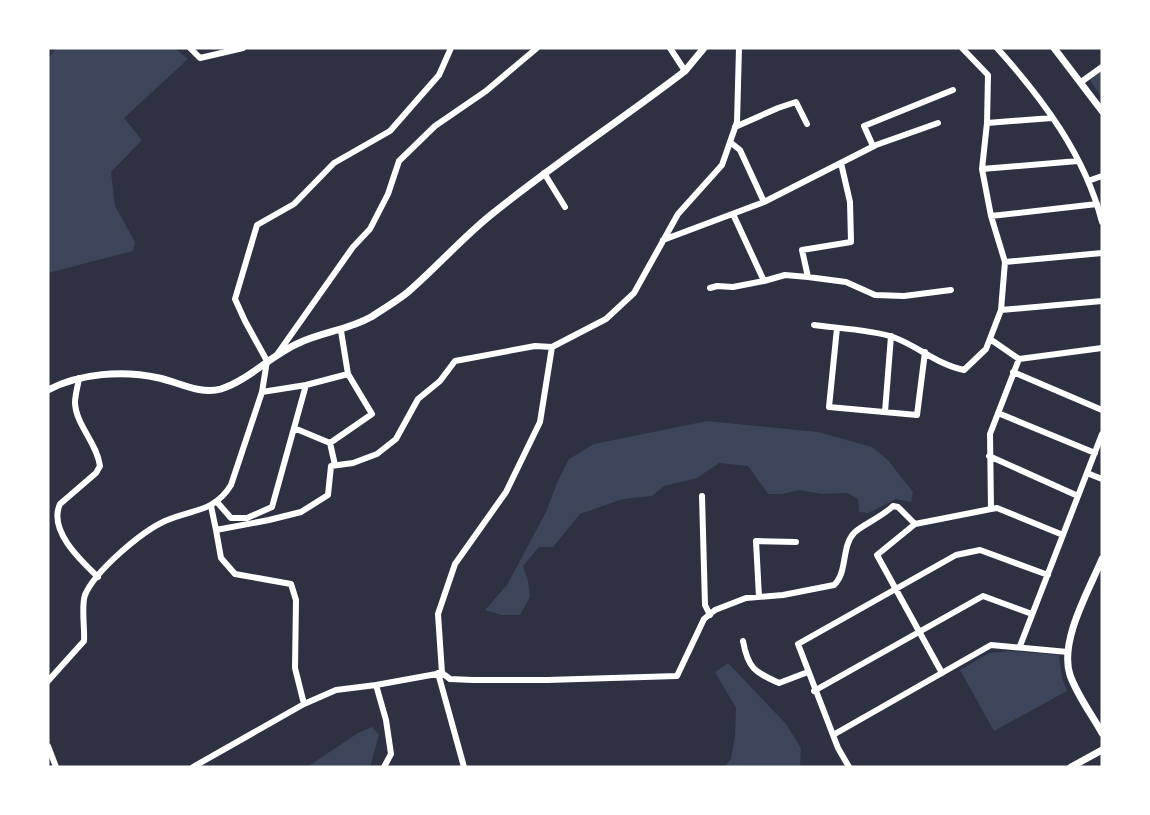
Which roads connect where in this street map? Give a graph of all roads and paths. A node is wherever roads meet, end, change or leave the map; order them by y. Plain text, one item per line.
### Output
1 (189, 48) edge
2 (451, 48) edge
3 (537, 48) edge
4 (670, 48) edge
5 (704, 48) edge
6 (739, 48) edge
7 (962, 48) edge
8 (997, 48) edge
9 (1010, 48) edge
10 (1054, 48) edge
11 (239, 49) edge
12 (1003, 55) junction
13 (1102, 67) edge
14 (685, 71) junction
15 (1082, 82) junction
16 (953, 90) dead end
17 (1102, 111) edge
18 (1052, 118) junction
19 (938, 123) dead end
20 (987, 123) junction
21 (807, 124) dead end
22 (735, 127) junction
23 (730, 142) junction
24 (873, 146) junction
25 (1078, 161) junction
26 (841, 163) junction
27 (982, 169) junction
28 (544, 173) junction
29 (1102, 176) edge
30 (1088, 182) junction
31 (764, 202) junction
32 (1098, 204) junction
33 (565, 207) dead end
34 (733, 214) junction
35 (991, 216) junction
36 (1102, 222) edge
37 (663, 240) junction
38 (1102, 253) edge
39 (1005, 262) junction
40 (808, 277) junction
41 (764, 281) junction
42 (710, 288) dead end
43 (951, 290) dead end
44 (1102, 301) edge
45 (1001, 310) junction
46 (814, 325) dead end
47 (837, 328) junction
48 (341, 331) junction
49 (891, 336) junction
50 (990, 339) junction
51 (552, 347) junction
52 (1102, 348) edge
53 (925, 352) junction
54 (276, 356) junction
55 (1019, 358) junction
56 (267, 361) junction
57 (1013, 372) junction
58 (348, 374) junction
59 (79, 378) junction
60 (306, 385) junction
61 (48, 390) edge
62 (262, 393) junction
63 (1102, 410) edge
64 (885, 412) junction
65 (998, 413) junction
66 (294, 428) junction
67 (1102, 434) edge
68 (330, 443) junction
69 (1095, 453) junction
70 (989, 456) junction
71 (335, 465) junction
72 (1087, 473) junction
73 (1102, 479) edge
74 (702, 496) dead end
75 (1078, 496) junction
76 (214, 504) junction
77 (991, 509) junction
78 (915, 524) junction
79 (216, 530) junction
80 (1063, 535) junction
81 (796, 542) dead end
82 (1102, 559) edge
83 (1047, 575) junction
84 (98, 578) junction
85 (896, 589) junction
86 (759, 597) junction
87 (1032, 614) junction
88 (710, 615) junction
89 (919, 631) junction
90 (743, 641) dead end
91 (1020, 646) junction
92 (1068, 652) junction
93 (808, 672) junction
94 (440, 673) junction
95 (942, 673) junction
96 (48, 681) edge
97 (376, 685) junction
98 (814, 691) junction
99 (304, 704) junction
100 (1102, 733) edge
101 (833, 735) junction
102 (48, 746) edge
103 (1102, 750) edge
104 (56, 767) edge
105 (193, 767) edge
106 (384, 767) edge
107 (464, 767) edge
108 (849, 767) edge
109 (1071, 767) edge

1 - 11 street
2 - 56 street
3 - 54 street
4 - 14 street
5 - 14 street
6 - 22 street
7 - 20 street
8 - 12 street
9 - 12 street
10 - 15 street
12 - 18 street
13 - 15 street
14 - 28 street
15 - 17 street
16 - 24 street
18 - 20 street
18 - 25 street
19 - 24 street
20 - 27 street
21 - 22 street
22 - 23 street
23 - 31 street
23 - 37 street
24 - 26 street
25 - 27 street
25 - 30 street
26 - 31 street
26 - 40 street
27 - 35 street
28 - 33 street
28 - 48 street
29 - 30 street
30 - 32 street
31 - 34 street
32 - 35 street
32 - 36 street
34 - 37 street
34 - 41 street
35 - 39 street
37 - 51 street
38 - 39 street
39 - 45 street
40 - 41 street
40 - 43 street
41 - 42 street
44 - 45 street
45 - 50 street
46 - 47 street
47 - 49 street
47 - 64 street
48 - 54 street
48 - 58 street
49 - 53 street
49 - 64 street
50 - 53 street
50 - 55 street
51 - 71 street
51 - 94 street
52 - 55 street
53 - 64 street
54 - 56 street
55 - 57 street
56 - 59 street
56 - 62 street
57 - 63 street
57 - 65 street
58 - 60 street
58 - 68 street
59 - 61 street
59 - 84 street
60 - 62 street
60 - 66 street
62 - 76 street
65 - 69 street
65 - 70 street
66 - 68 street
66 - 76 street
67 - 69 street
68 - 71 street
69 - 72 street
70 - 75 street
70 - 77 street
71 - 79 street
72 - 73 street
72 - 75 street
74 - 88 street
75 - 80 street
76 - 79 street
76 - 84 street
77 - 78 street
77 - 80 street
78 - 85 street
78 - 86 street
79 - 99 street
80 - 83 street
81 - 86 street
82 - 92 street
83 - 85 street
83 - 87 street
84 - 96 street
85 - 89 street
85 - 93 street
86 - 88 street
87 - 89 street
87 - 91 street
88 - 94 street
89 - 95 street
89 - 98 street
90 - 93 street
91 - 92 street
91 - 95 street
92 - 100 street
93 - 98 street
94 - 97 street
94 - 107 street
95 - 101 street
97 - 99 street
97 - 106 street
98 - 101 street
99 - 105 street
101 - 108 street
102 - 104 street
103 - 109 street

